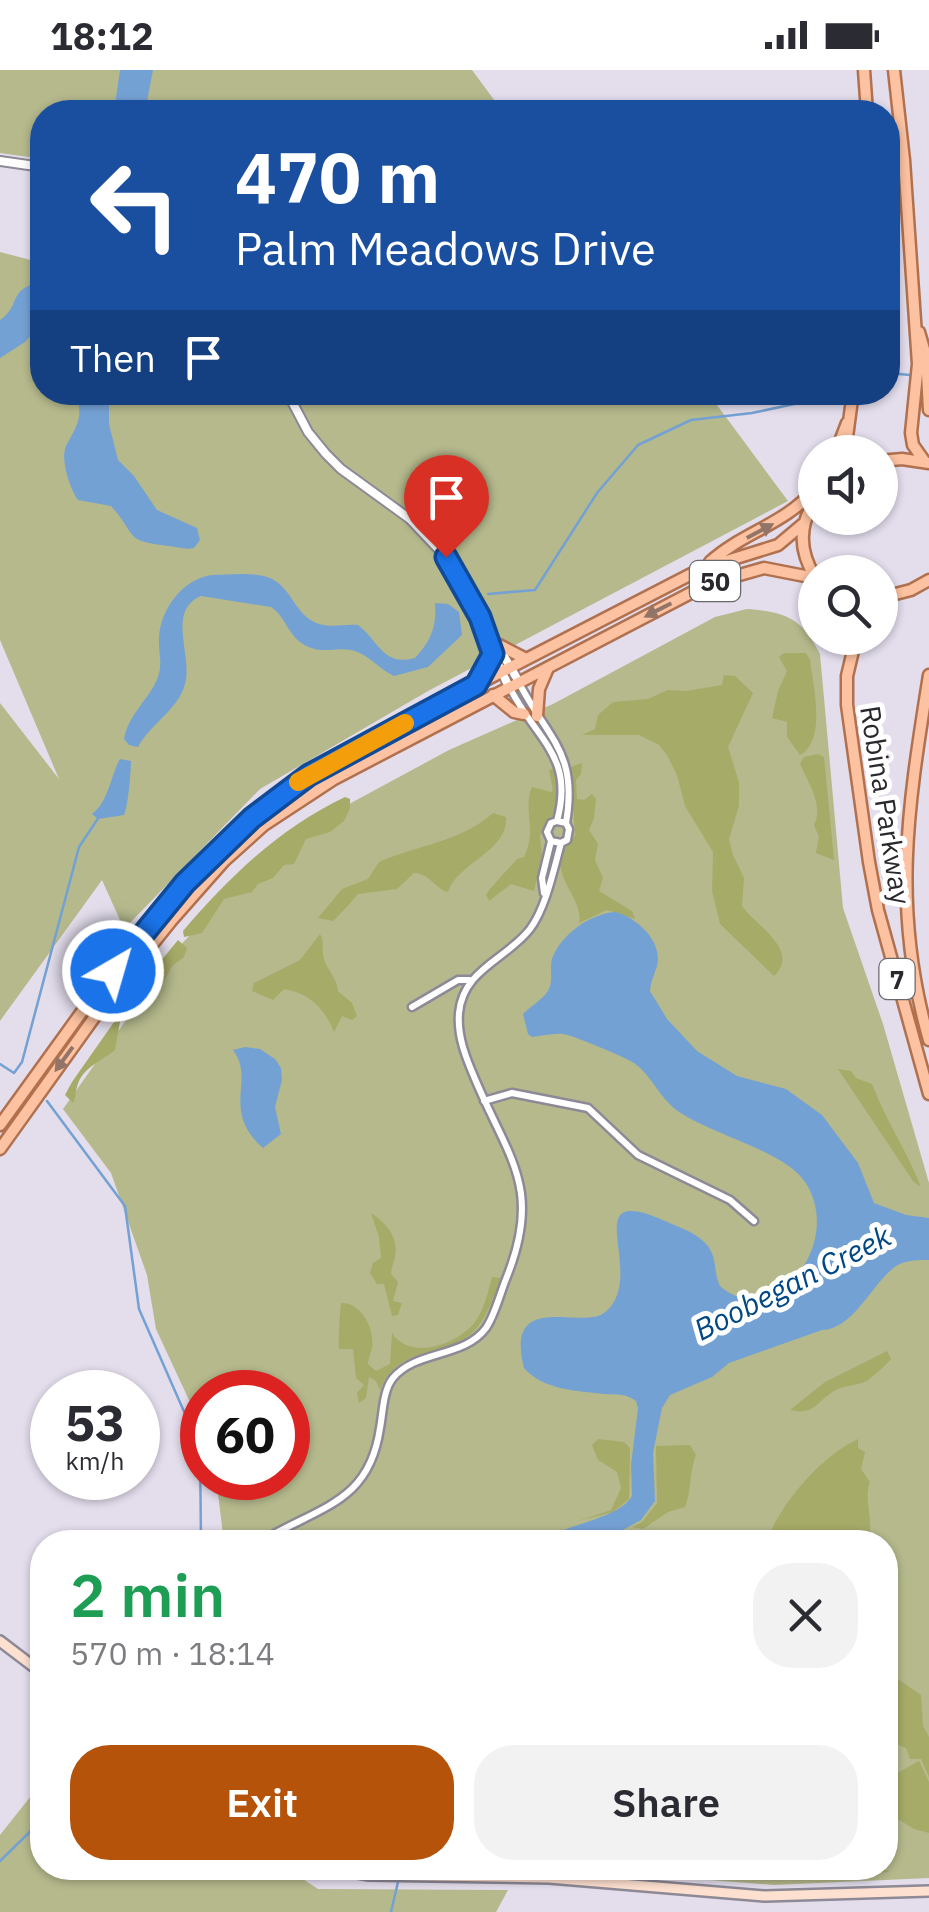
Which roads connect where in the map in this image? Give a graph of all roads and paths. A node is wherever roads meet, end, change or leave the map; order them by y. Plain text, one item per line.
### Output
1 (864, 70) edge
2 (894, 70) edge
3 (866, 100) edge
4 (897, 100) edge
5 (900, 124) edge
6 (0, 161) edge
7 (30, 165) edge
8 (916, 322) junction
9 (294, 405) edge
10 (852, 405) edge
11 (929, 410) edge
12 (852, 414) junction
13 (843, 435) edge
14 (848, 435) edge
15 (898, 462) edge
16 (927, 462) edge
17 (798, 504) edge
18 (798, 529) edge
19 (702, 569) junction
20 (798, 574) edge
21 (929, 580) edge
22 (898, 595) edge
23 (496, 650) junction
24 (852, 655) edge
25 (526, 659) junction
26 (548, 666) junction
27 (506, 669) junction
28 (929, 674) edge
29 (514, 684) junction
30 (476, 685) junction
31 (492, 695) junction
32 (524, 714) junction
33 (538, 716) junction
34 (561, 822) junction
35 (551, 841) junction
36 (560, 843) junction
37 (544, 894) junction
38 (470, 980) junction
39 (412, 1007) dead end
40 (929, 1040) edge
41 (929, 1094) edge
42 (484, 1101) junction
43 (0, 1125) edge
44 (0, 1149) edge
45 (754, 1221) dead end
46 (282, 1530) edge
47 (0, 1641) edge
48 (30, 1664) edge
49 (573, 1880) edge
50 (929, 1891) edge

1 - 3 main road
2 - 4 main road
5 - 8 main road
6 - 7 street
8 - 11 main road
8 - 16 main road
9 - 23 street
10 - 12 main road
12 - 13 main road
12 - 14 main road
15 - 16 main road
19 -> 17 main road
18 - 19 main road, 50
19 - 25 main road, 50
20 -> 26 main road, 50
21 - 22 main road
23 - 25 main road
23 - 27 street
23 - 30 main road
24 - 41 main road, Robina Parkway / 7
25 - 27 main road, 50
26 - 29 main road, 50
26 - 33 main road
27 - 29 street
27 - 30 main road, 50
28 - 40 main road, Robina Parkway / 7
29 - 31 main road, 50
29 - 32 street
29 - 33 street
30 - 43 main road, 50
31 - 32 main road
31 -> 44 main road, 50
32 - 34 street
33 - 34 street
34 - 35 street
34 - 36 street
35 - 36 street
35 - 37 street
36 - 37 street
37 - 38 street
38 - 39 street
38 - 42 street
42 - 45 street
42 - 46 street
47 - 48 main road
49 - 50 main road

